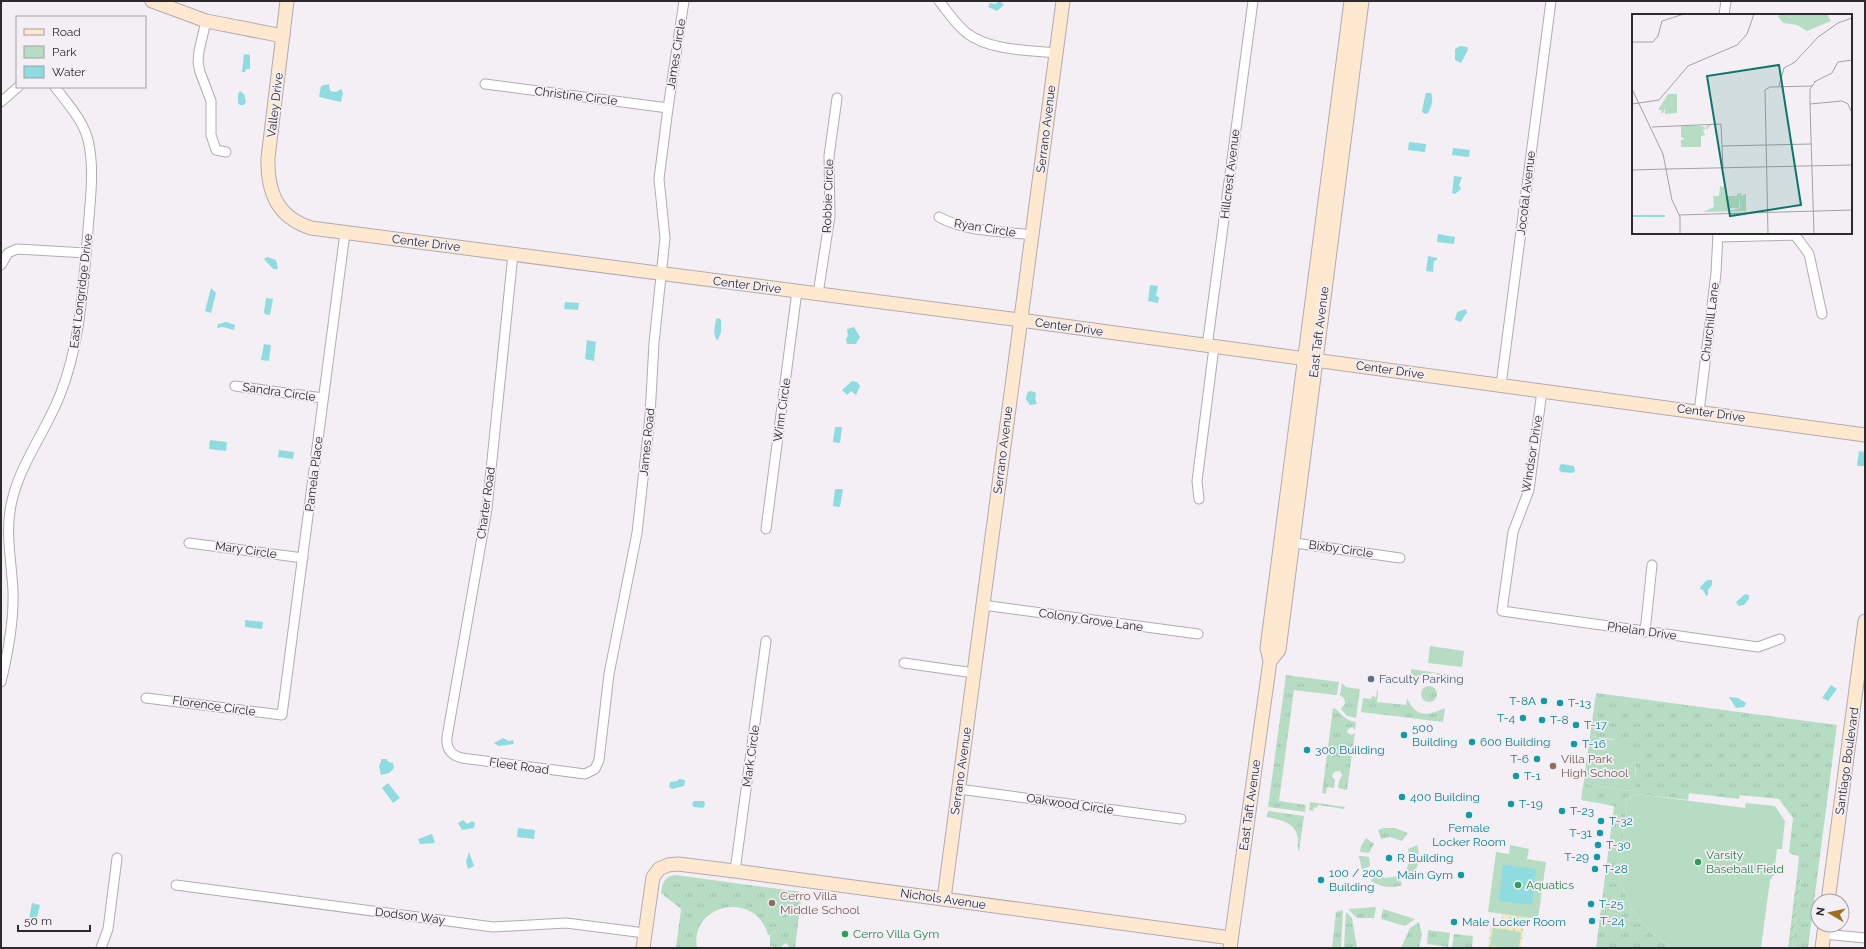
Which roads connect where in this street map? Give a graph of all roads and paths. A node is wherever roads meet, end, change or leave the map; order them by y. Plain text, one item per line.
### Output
1 (152, 1) edge
2 (287, 1) edge
3 (684, 1) edge
4 (939, 1) edge
5 (1063, 1) edge
6 (1253, 1) edge
7 (1551, 1) edge
8 (1726, 1) edge
9 (1357, 2) edge
10 (1724, 14) edge
11 (206, 21) junction
12 (282, 36) junction
13 (1056, 53) junction
14 (485, 84) dead end
15 (17, 88) edge
16 (56, 88) edge
17 (837, 98) dead end
18 (1, 102) edge
19 (668, 108) junction
20 (226, 152) dead end
21 (279, 206) joint
22 (939, 217) dead end
23 (345, 233) junction
24 (1032, 235) junction
25 (1718, 235) edge
26 (86, 253) junction
27 (512, 254) junction
28 (1, 265) edge
29 (662, 274) junction
30 (797, 291) junction
31 (818, 294) junction
32 (1822, 314) dead end
33 (1020, 320) junction
34 (1211, 347) junction
35 (1310, 359) junction
36 (1501, 385) junction
37 (235, 386) dead end
38 (1542, 391) junction
39 (324, 398) junction
40 (1699, 412) junction
41 (1865, 434) edge
42 (1199, 498) dead end
43 (766, 529) dead end
44 (1286, 541) junction
45 (189, 543) dead end
46 (303, 558) junction
47 (1400, 558) dead end
48 (1652, 565) dead end
49 (983, 605) junction
50 (1502, 611) joint
51 (1865, 621) edge
52 (1645, 632) junction
53 (1198, 634) dead end
54 (1780, 639) dead end
55 (766, 641) dead end
56 (904, 663) dead end
57 (974, 673) junction
58 (1, 682) edge
59 (146, 698) dead end
60 (282, 715) joint
61 (449, 750) joint
62 (592, 772) joint
63 (959, 789) junction
64 (1181, 819) dead end
65 (117, 858) dead end
66 (735, 871) junction
67 (176, 885) dead end
68 (1829, 893) edge
69 (944, 899) junction
70 (645, 933) junction
71 (1824, 933) edge
72 (1839, 933) edge
73 (1865, 938) edge
74 (1231, 943) edge
75 (101, 948) edge
76 (643, 948) edge
77 (1822, 948) edge

1 - 11 street
2 - 12 street, Valley Drive
3 - 19 street, James Circle
4 - 13 street
5 - 13 street, Serrano Avenue
6 - 34 street, Hillcrest Avenue
7 - 36 street, Jocotal Avenue
8 - 10 street
9 - 35 street, East Taft Avenue
11 - 12 street
11 - 20 street
12 - 21 street, Valley Drive
13 - 24 street, Serrano Avenue
14 - 19 street, Christine Circle
15 - 18 street
16 - 26 street, East Longridge Drive
17 - 31 street, Robbie Circle
19 - 29 street, James Road
21 - 23 street, Center Drive
22 - 24 street, Ryan Circle
23 - 27 street, Center Drive
23 - 39 street, Pamela Place
24 - 33 street, Serrano Avenue
25 - 32 street
25 - 40 street, Churchill Lane
26 - 28 street
26 - 58 street, East Longridge Drive
27 - 29 street, Center Drive
27 - 61 street, Charter Road
29 - 30 street, Center Drive
29 - 62 street, James Road
30 - 31 street, Center Drive
30 - 43 street, Winn Circle
31 - 33 street, Center Drive
33 - 34 street, Center Drive
33 - 49 street, Serrano Avenue
34 - 35 street, Center Drive
34 - 42 street, Hillcrest Avenue
35 - 36 street, Center Drive
35 - 44 street, East Taft Avenue
36 - 38 street, Center Drive
37 - 39 street, Sandra Circle
38 - 40 street, Center Drive
38 - 50 street, Windsor Drive
39 - 46 street, Pamela Place
40 - 41 street, Center Drive
44 - 47 street, Bixby Circle
44 - 74 street, East Taft Avenue
45 - 46 street, Mary Circle
46 - 60 street, Pamela Place
48 - 52 street
49 - 53 street, Colony Grove Lane
49 - 57 street, Serrano Avenue
50 - 52 street, Phelan Drive
51 - 68 street, Santiago Boulevard
52 - 54 street, Phelan Drive
55 - 66 street, Mark Circle
56 - 57 street
57 - 63 street, Serrano Avenue
59 - 60 street, Florence Circle
61 - 62 street, Fleet Road
63 - 64 street, Oakwood Circle
63 - 69 street, Serrano Avenue
65 - 75 street
66 - 69 street, Nichols Avenue
66 - 70 street, Nichols Avenue
67 - 70 street, Dodson Way
69 - 74 street, Nichols Avenue
70 - 76 street
71 - 77 street
72 - 73 street

